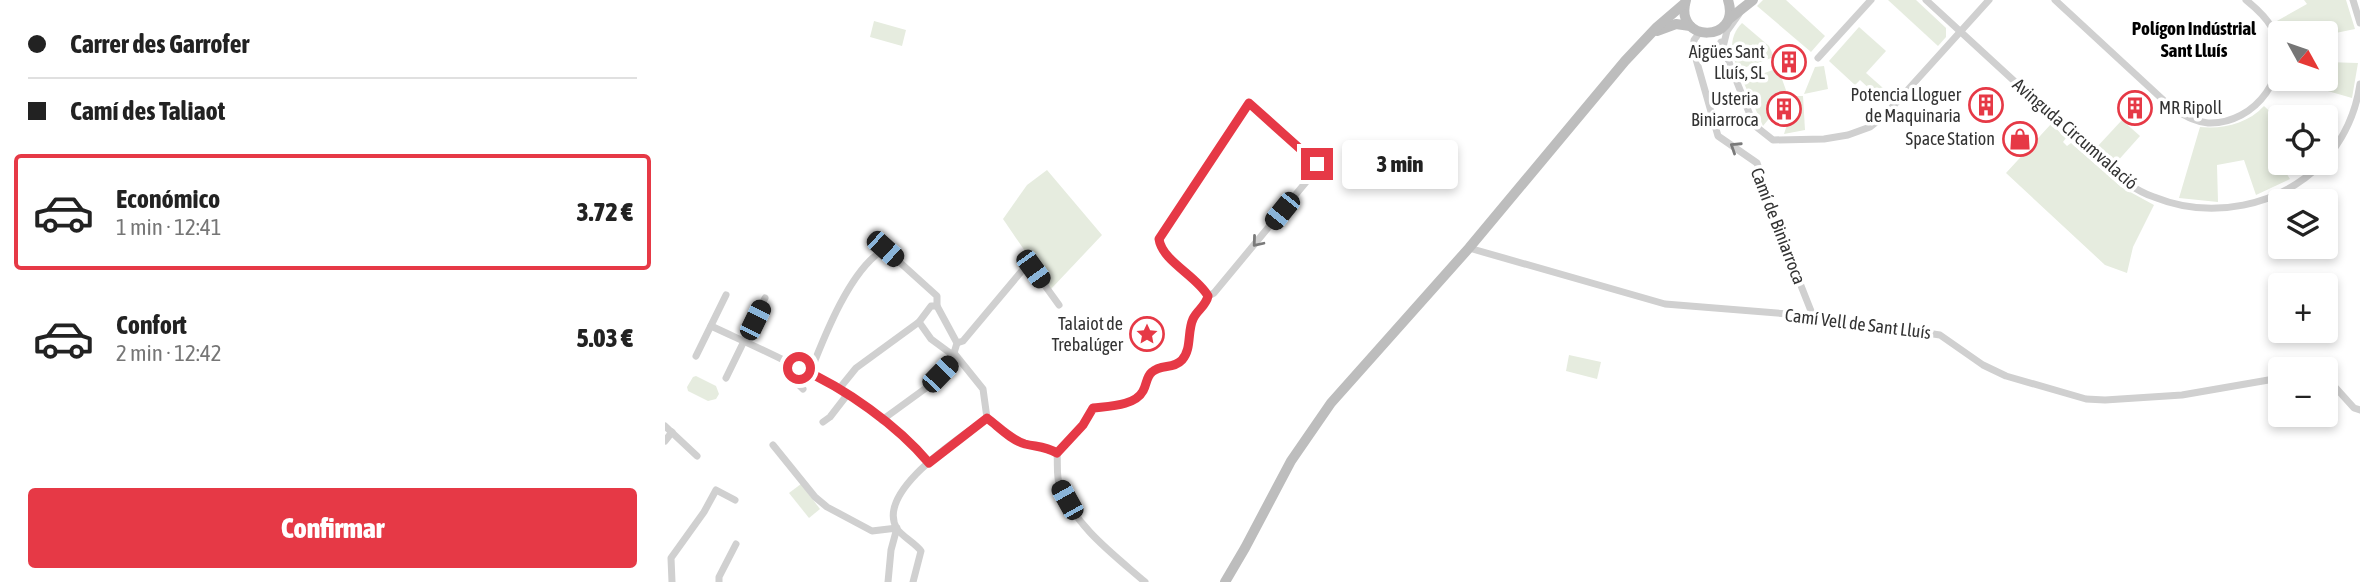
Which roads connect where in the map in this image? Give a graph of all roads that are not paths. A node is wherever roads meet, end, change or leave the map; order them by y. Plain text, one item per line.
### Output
1 (1730, 0) edge
2 (1753, 0) edge
3 (1871, 0) edge
4 (1926, 0) edge
5 (1989, 0) edge
6 (2055, 0) edge
7 (2246, 0) edge
8 (2353, 0) edge
9 (1685, 2) edge
10 (1746, 4) edge
11 (1729, 19) junction
12 (2360, 23) edge
13 (1691, 26) junction
14 (1718, 30) junction
15 (1700, 32) junction
16 (1961, 32) junction
17 (1650, 34) junction
18 (1722, 44) junction
19 (1818, 58) dead end
20 (2360, 84) edge
21 (2338, 141) edge
22 (2309, 175) edge
23 (1469, 248) junction
24 (726, 295) dead end
25 (1208, 296) junction
26 (765, 298) dead end
27 (937, 306) junction
28 (1059, 306) dead end
29 (1813, 316) junction
30 (919, 323) junction
31 (711, 326) junction
32 (744, 341) junction
33 (957, 344) junction
34 (955, 355) junction
35 (696, 356) dead end
36 (801, 369) junction
37 (810, 373) junction
38 (726, 378) dead end
39 (2268, 380) edge
40 (803, 389) dead end
41 (839, 389) junction
42 (2338, 390) edge
43 (847, 395) junction
44 (2360, 410) edge
45 (987, 418) junction
46 (882, 420) junction
47 (823, 422) dead end
48 (665, 426) edge
49 (672, 432) junction
50 (665, 442) edge
51 (773, 445) dead end
52 (1057, 453) junction
53 (697, 456) dead end
54 (929, 463) junction
55 (735, 500) dead end
56 (897, 528) junction
57 (736, 544) dead end
58 (672, 582) edge
59 (719, 582) edge
60 (888, 582) edge
61 (913, 582) edge
62 (1145, 582) edge
63 (1225, 582) edge

1 - 10 main road
1 - 11 main road
2 - 10 main road
3 - 19 street
4 - 16 street, Avinguda Circumvalació
5 - 16 street
6 - 7 street
8 - 12 street
9 - 13 main road
9 - 17 main road
10 - 11 main road
10 - 18 street
11 - 14 main road
13 - 15 main road
13 - 17 main road
14 - 15 main road
14 - 18 street
29 -> 15 street, Camí de Biniarroca
16 - 18 street
16 - 22 street, Avinguda Circumvalació
17 - 23 main road
20 - 21 street
23 - 29 street, Camí Vell de Sant Lluís
23 - 63 main road
24 - 31 street
25 -> 25 street
25 - 52 street
26 - 32 street
27 - 30 street
27 - 33 street
27 - 37 street
28 - 33 street
29 - 39 street, Camí Vell de Sant Lluís
30 - 34 street
30 - 41 street
31 - 32 street
31 - 35 street
32 - 36 street
32 - 38 street
33 - 34 street
34 - 45 street
34 - 46 street
36 - 37 street
36 - 40 street
37 - 41 street
41 - 43 street
42 - 44 street
43 - 46 street
43 - 47 street
45 - 52 street
45 - 54 street
46 - 54 street
48 - 49 street
49 - 50 street
49 - 53 street
51 - 56 street
52 - 62 street
54 - 56 street
55 - 58 street
56 - 60 street
56 - 61 street
57 - 59 street

